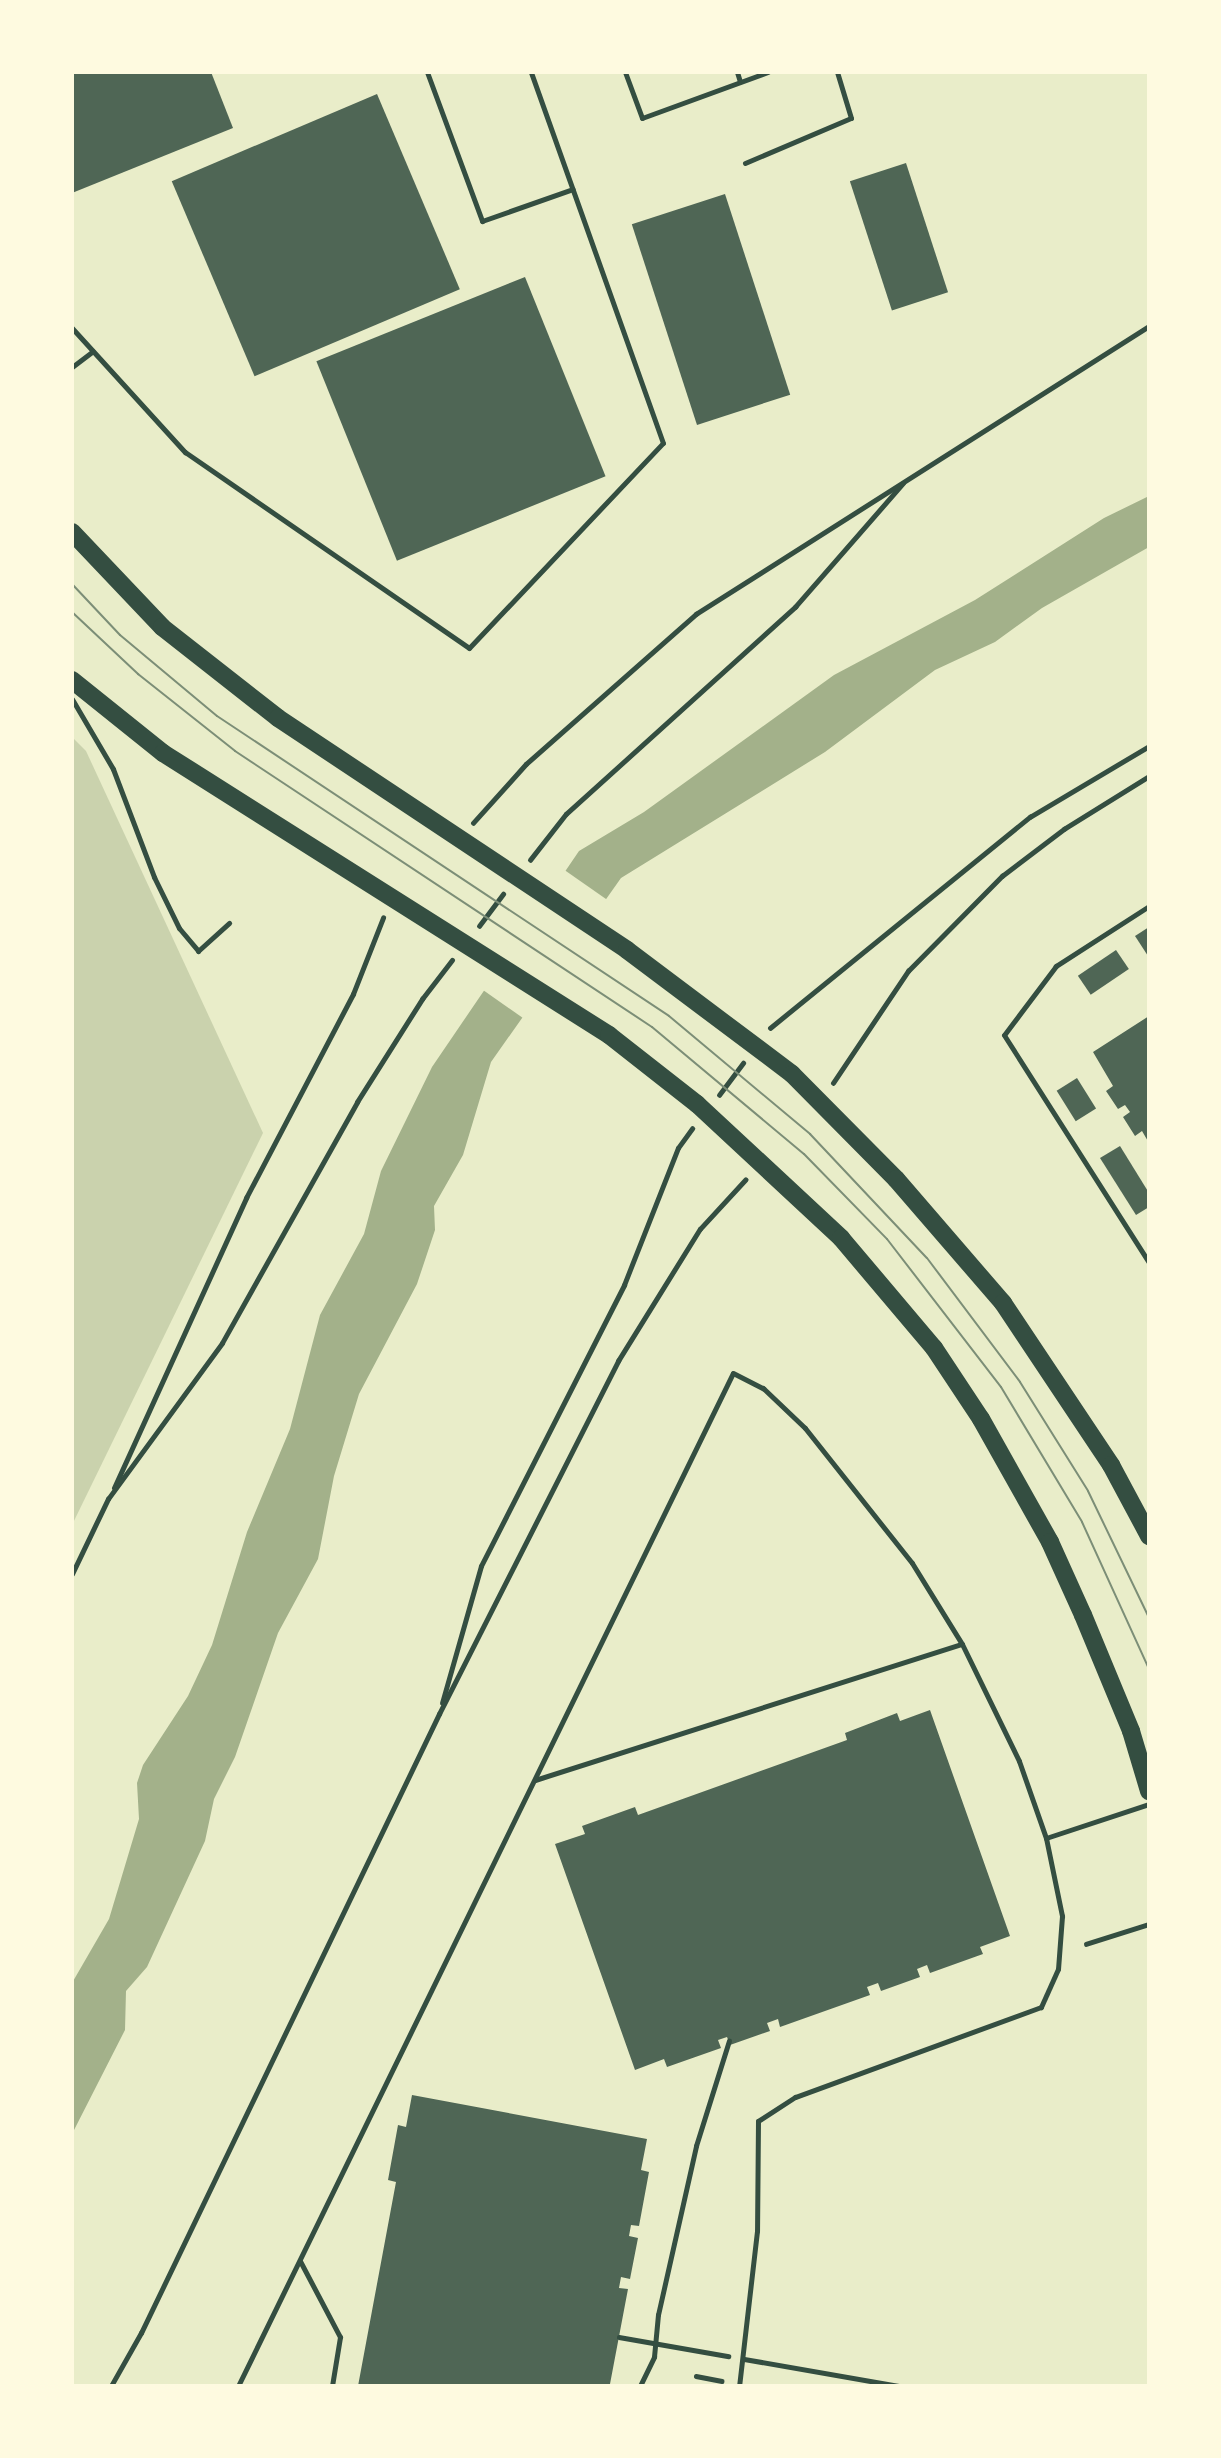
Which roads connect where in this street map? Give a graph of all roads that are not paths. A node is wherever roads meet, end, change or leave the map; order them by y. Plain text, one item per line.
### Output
1 (427, 72) edge
2 (531, 72) edge
3 (625, 72) edge
4 (737, 72) edge
5 (768, 72) edge
6 (837, 72) edge
7 (740, 82) junction
8 (745, 163) dead end
9 (573, 189) junction
10 (72, 328) edge
11 (93, 351) junction
12 (72, 367) edge
13 (72, 532) edge
14 (72, 680) edge
15 (72, 699) edge
16 (1149, 906) edge
17 (229, 923) dead end
18 (1149, 1263) edge
19 (1149, 1536) edge
20 (962, 1644) junction
21 (535, 1780) junction
22 (1149, 1791) edge
23 (1149, 1804) edge
24 (1046, 1838) junction
25 (300, 2261) junction
26 (744, 2359) junction
27 (238, 2386) edge
28 (332, 2386) edge
29 (738, 2386) edge
30 (899, 2386) edge

1 - 9 lane
2 - 9 lane
3 - 7 lane
4 - 7 lane
5 - 7 lane
6 - 8 lane
9 - 11 lane
10 - 11 lane
11 - 12 lane
13 - 19 main road
14 - 22 main road
15 - 17 lane
16 - 18 lane
20 - 21 lane
20 - 21 lane
20 - 24 lane
21 - 25 lane
23 - 24 lane
24 - 26 lane
25 - 27 lane
25 - 28 lane
26 - 29 lane
26 - 30 lane

